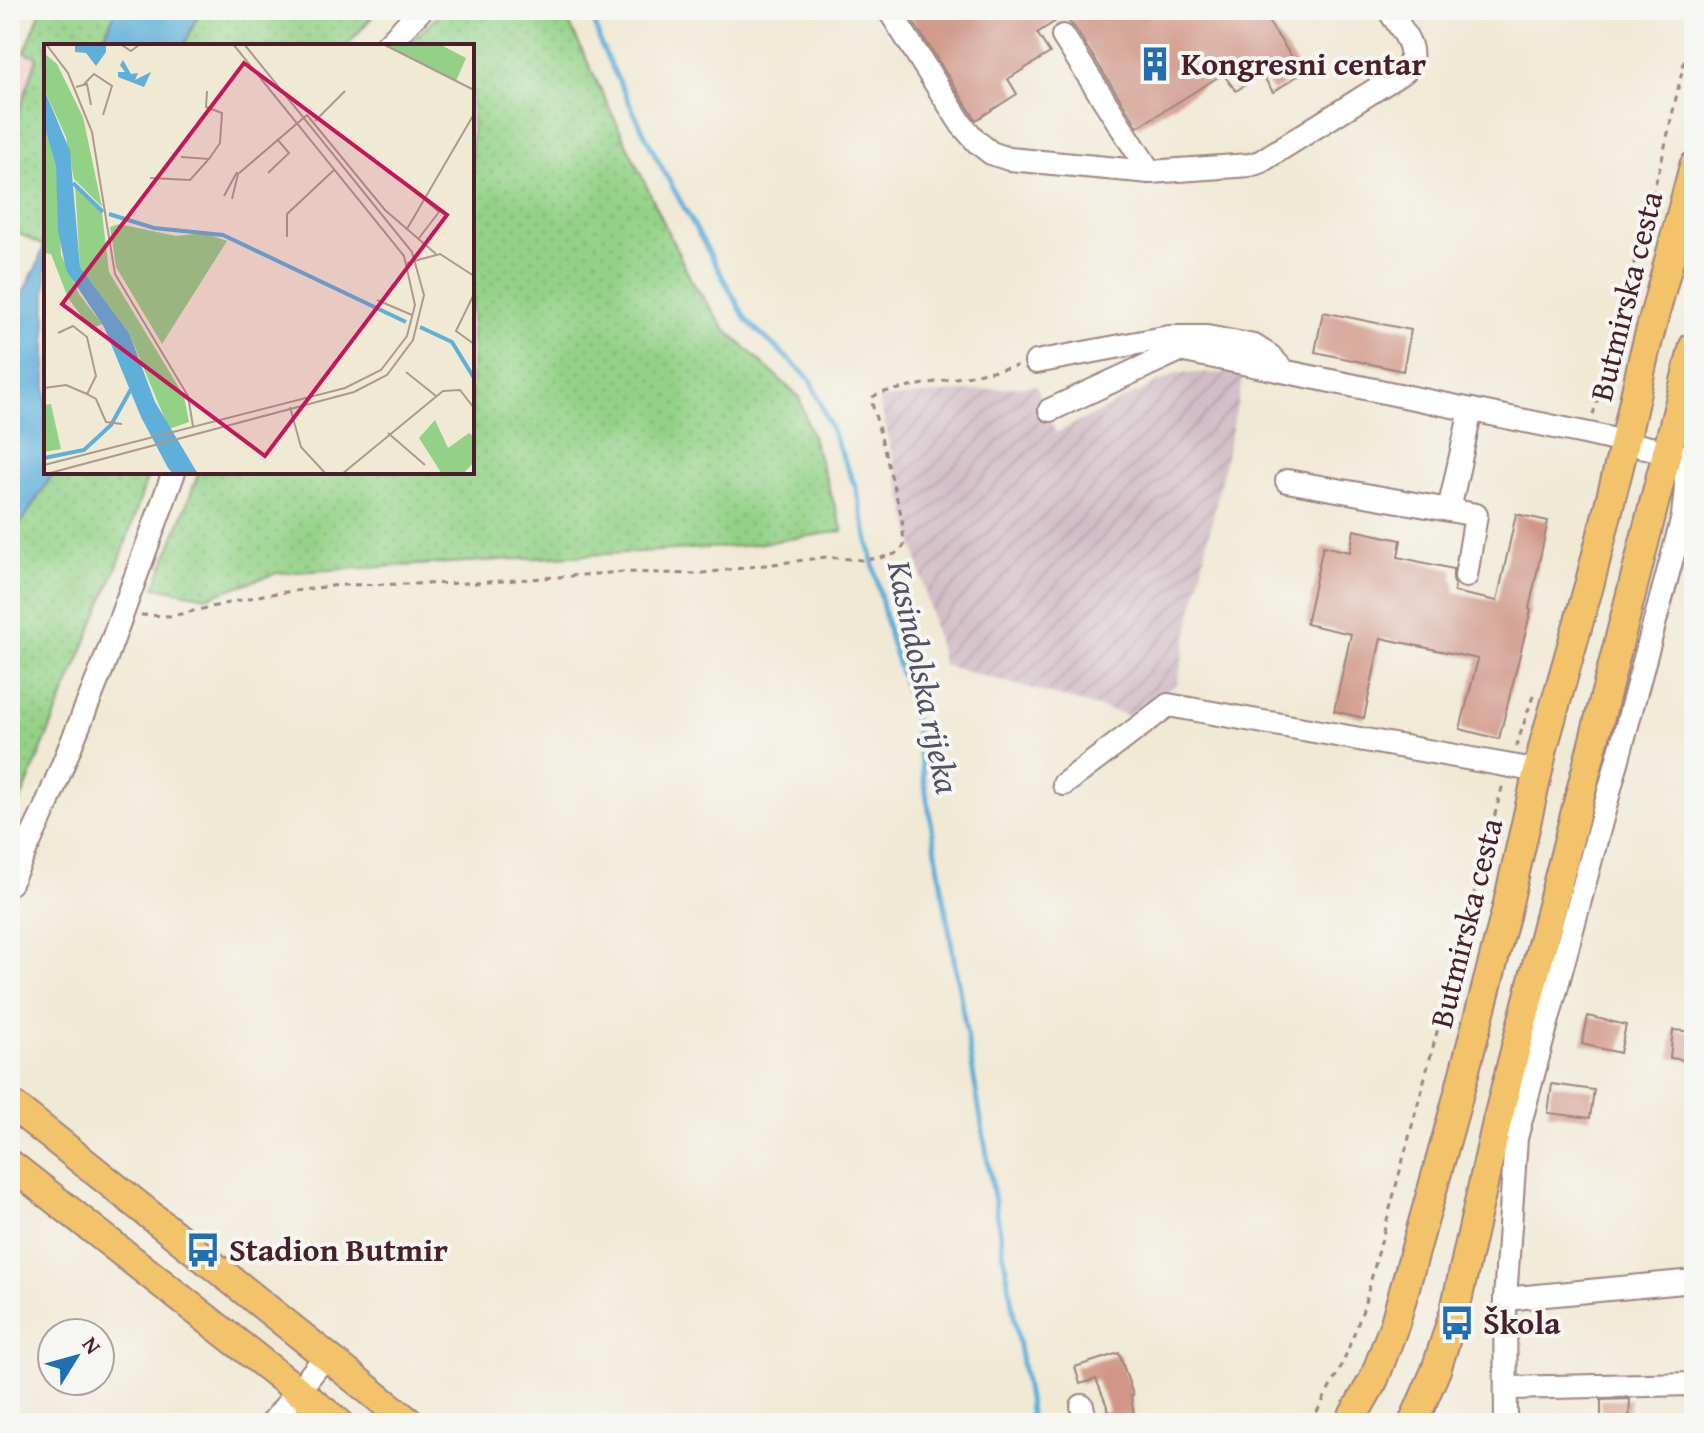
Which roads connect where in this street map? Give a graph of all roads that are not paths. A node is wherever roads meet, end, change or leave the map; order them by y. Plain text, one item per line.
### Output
1 (421, 10) edge
2 (889, 10) edge
3 (1389, 10) edge
4 (1063, 36) dead end
5 (388, 44) edge
6 (1694, 166) edge
7 (1150, 172) junction
8 (1694, 346) edge
9 (1036, 362) road end
10 (1284, 371) junction
11 (1050, 410) dead end
12 (1471, 410) junction
13 (1625, 442) junction
14 (1667, 452) junction
15 (173, 474) edge
16 (1287, 481) dead end
17 (1449, 510) junction
18 (1688, 518) edge
19 (1466, 576) dead end
20 (1539, 771) junction
21 (1064, 784) dead end
22 (10, 883) edge
23 (10, 1103) edge
24 (10, 1164) edge
25 (1694, 1281) edge
26 (1505, 1299) junction
27 (326, 1356) junction
28 (1694, 1382) edge
29 (1507, 1388) junction
30 (298, 1392) junction
31 (1357, 1420) edge
32 (272, 1423) edge
33 (339, 1423) edge
34 (410, 1423) edge
35 (1413, 1423) edge
36 (1506, 1423) edge

1 - 5 street
2 - 7 street
3 - 7 street
4 - 7 street
6 - 13 main road, Butmirska cesta
8 - 14 main road
9 - 10 street
10 - 11 street
10 - 12 street
12 - 13 street
12 - 17 street
13 - 14 street, Butmirska cesta
13 - 20 main road, Butmirska cesta
14 - 18 street
14 - 35 main road
15 - 22 street
16 - 17 street
17 - 19 street
18 - 26 street
20 - 21 street
20 - 31 main road, Butmirska cesta
23 - 27 main road
24 - 30 main road
25 - 26 street
26 - 29 street
27 - 30 street
27 - 34 main road
28 - 29 street
29 - 36 street
30 - 32 street
30 - 33 main road

